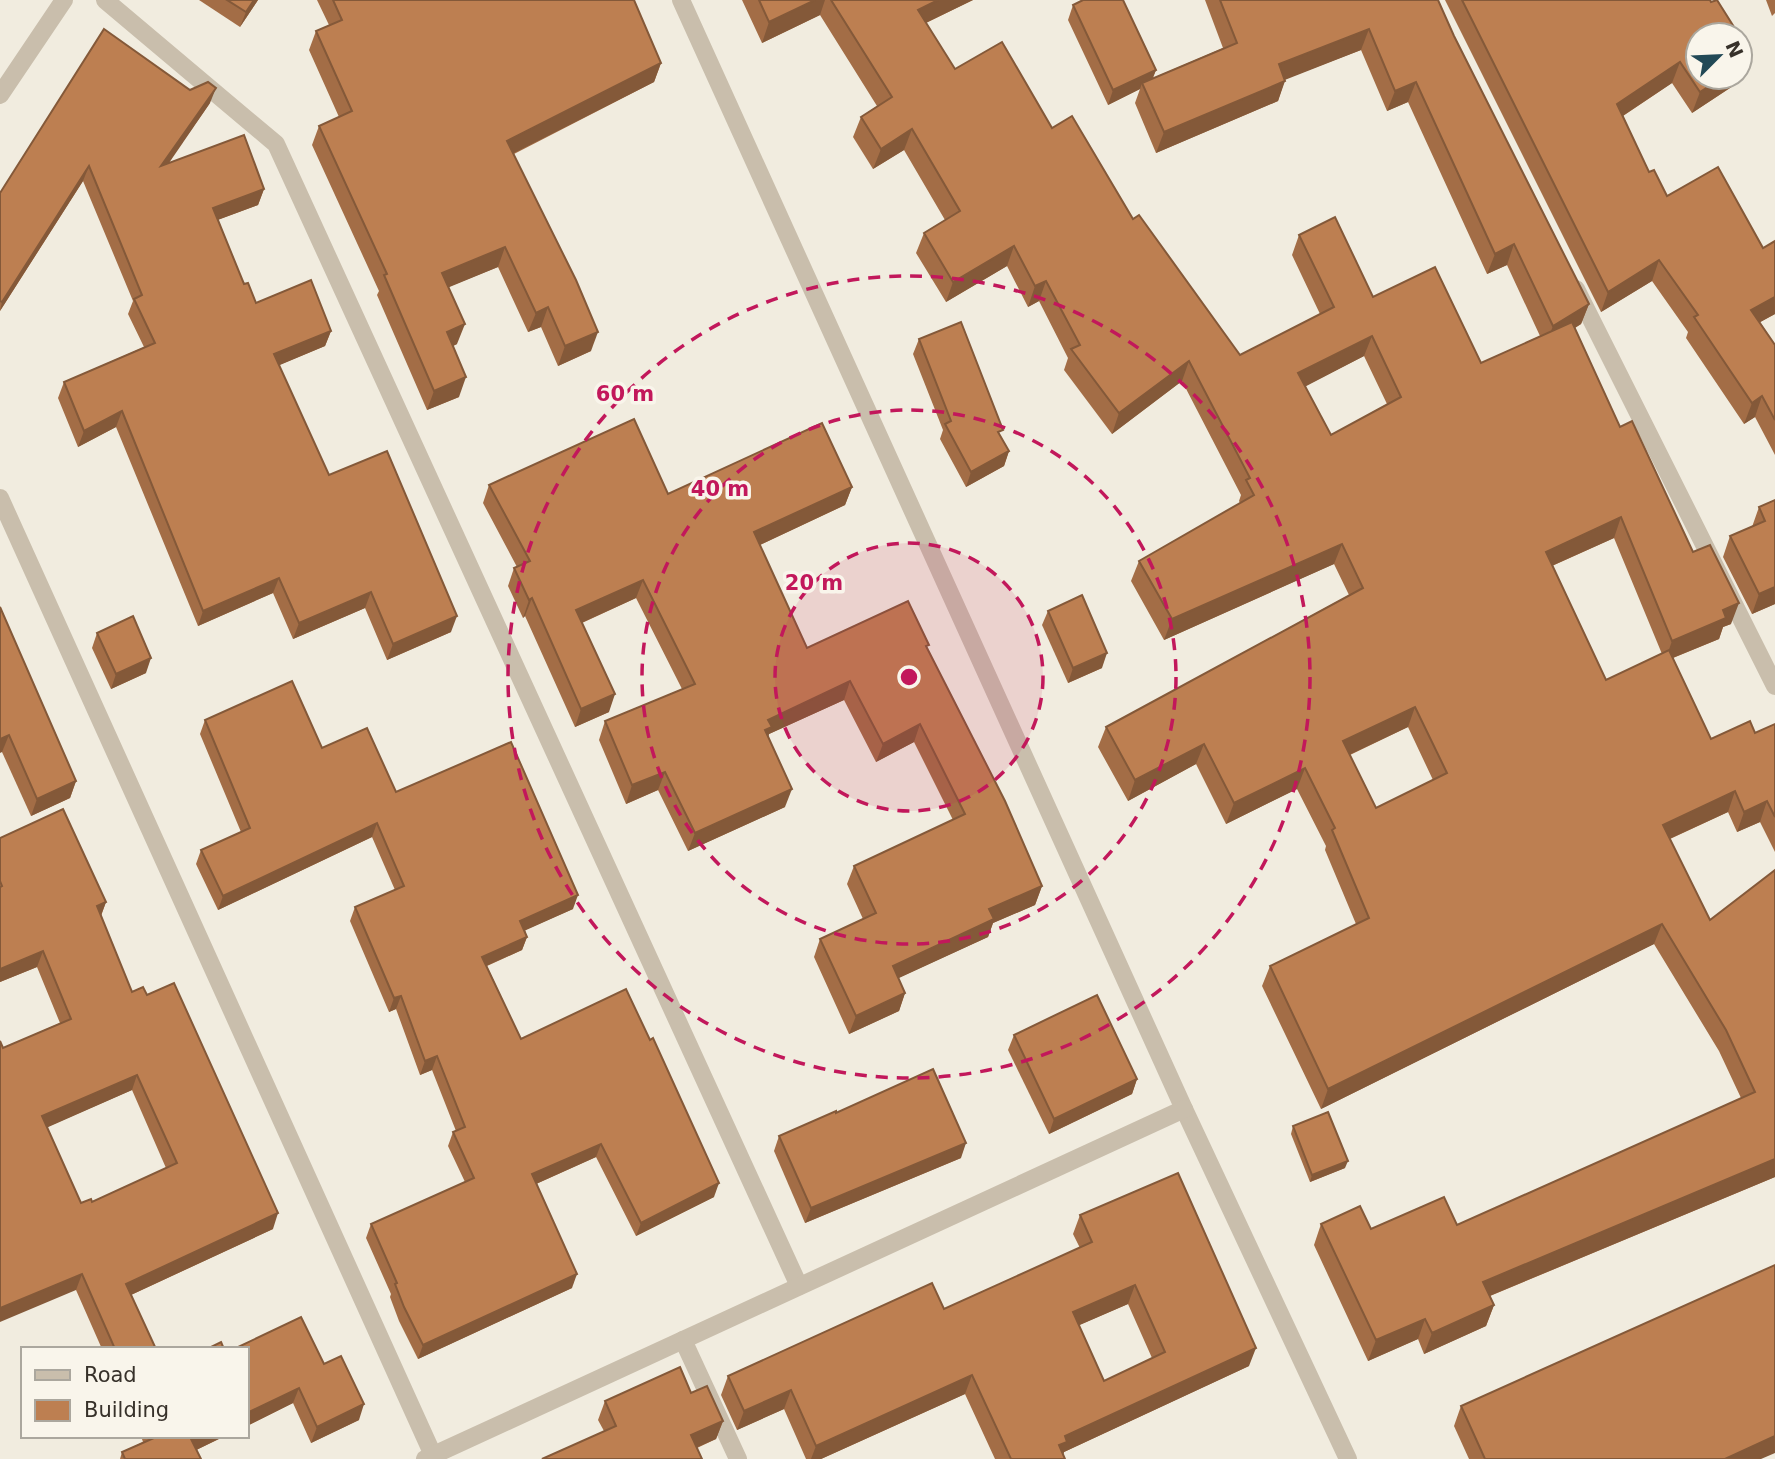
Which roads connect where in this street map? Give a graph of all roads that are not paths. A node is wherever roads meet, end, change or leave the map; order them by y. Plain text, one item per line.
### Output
1 (64, 0) edge
2 (105, 0) edge
3 (681, 0) edge
4 (0, 96) edge
5 (1569, 275) edge
6 (0, 498) edge
7 (1775, 686) edge
8 (1184, 1109) junction
9 (799, 1286) junction
10 (683, 1340) junction
11 (429, 1457) edge
12 (738, 1459) edge
13 (1348, 1459) edge

1 - 4 street
2 - 9 street
3 - 8 street
5 - 7 street
6 - 11 street
8 - 9 street
8 - 13 street
9 - 10 street
10 - 11 street
10 - 12 street

